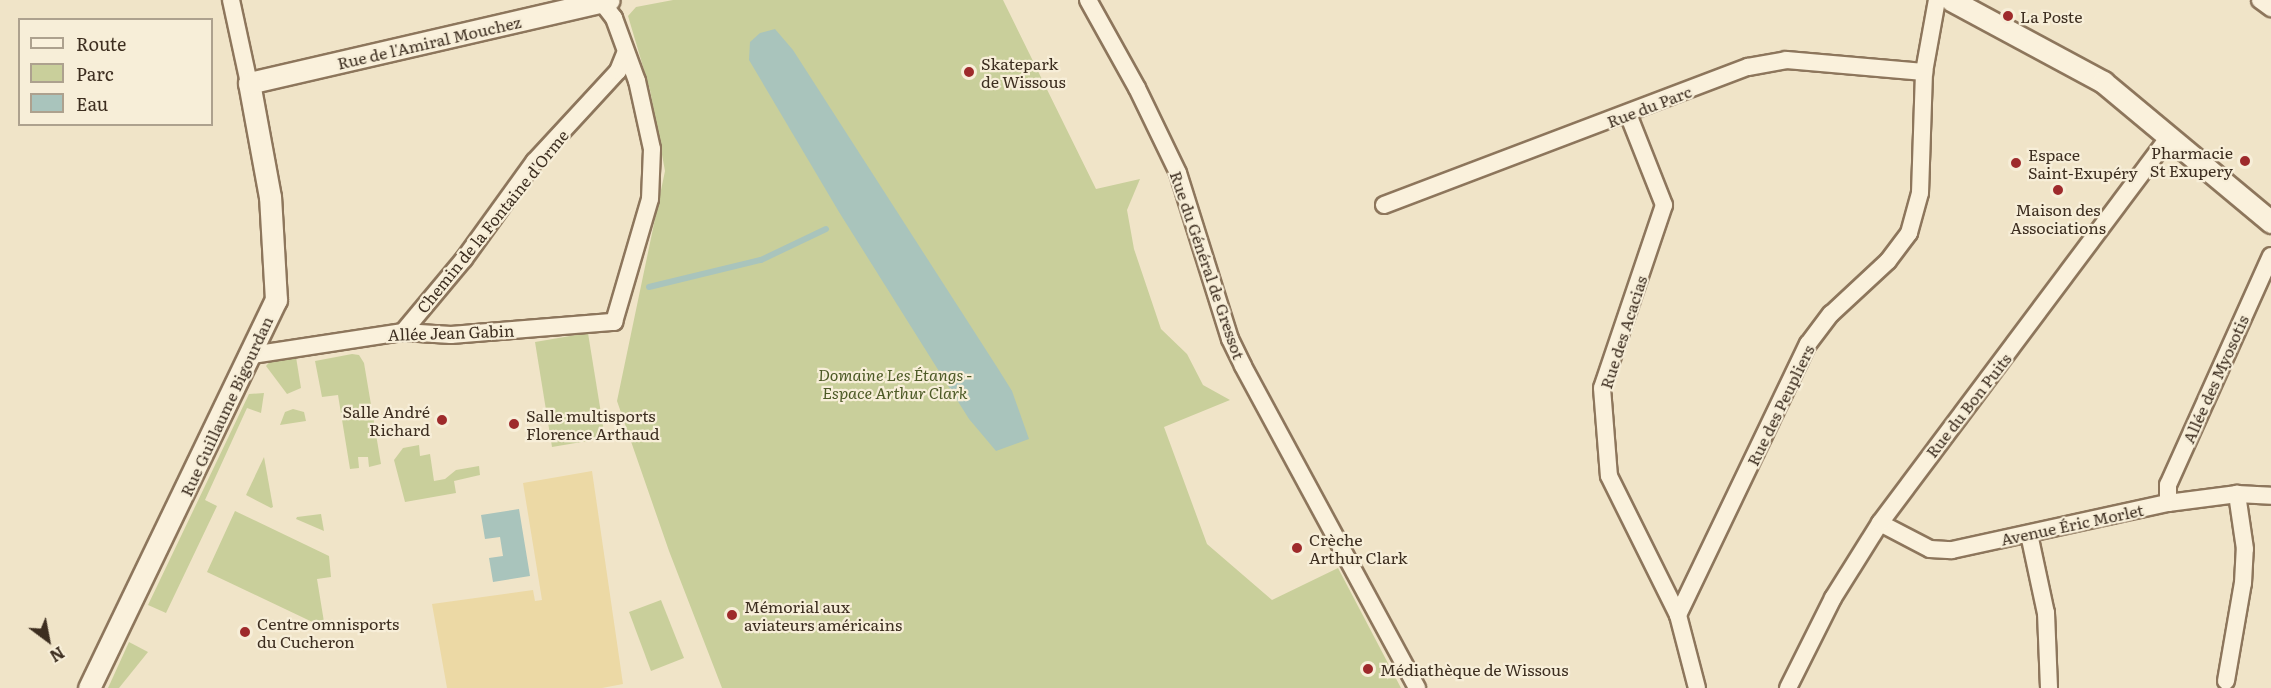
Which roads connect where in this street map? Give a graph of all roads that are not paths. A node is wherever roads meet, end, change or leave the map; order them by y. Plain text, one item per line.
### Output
1 (231, 0) edge
2 (1088, 0) edge
3 (1937, 0) edge
4 (1952, 0) edge
5 (2260, 0) edge
6 (604, 1) edge
7 (2271, 8) edge
8 (625, 54) junction
9 (1924, 72) junction
10 (249, 83) junction
11 (1628, 114) junction
12 (2169, 136) junction
13 (1384, 205) dead end
14 (2271, 222) edge
15 (2271, 256) edge
16 (403, 332) junction
17 (252, 354) junction
18 (2237, 494) junction
19 (2271, 495) edge
20 (2168, 503) junction
21 (1880, 523) junction
22 (2029, 534) junction
23 (1678, 615) junction
24 (2226, 681) dead end
25 (89, 688) edge
26 (1417, 688) edge
27 (1697, 688) edge
28 (1788, 688) edge
29 (2049, 688) edge

1 - 10 street, Rue Guillaume Bigourdan
2 - 26 street, Rue du Général de Gressot
3 - 9 street, Rue des Peupliers
4 - 12 street
5 - 7 street
6 - 8 street
6 - 10 street, Rue de l'Amiral Mouchez
8 - 16 street, Chemin de la Fontaine d'Orme
8 - 16 street, Allée Jean Gabin
9 - 11 street, Rue du Parc
9 - 23 street, Rue des Peupliers
10 - 17 street, Rue Guillaume Bigourdan
11 - 13 street, Rue du Parc
11 - 23 street, Rue des Acacias
12 - 14 street
12 - 21 street, Rue du Bon Puits
15 - 20 street, Allée des Myosotis
16 - 17 street, Allée Jean Gabin
17 - 25 street, Rue Guillaume Bigourdan
18 - 19 street, Avenue Éric Morlet
18 - 20 street, Avenue Éric Morlet
18 - 24 street
20 - 22 street, Avenue Éric Morlet
21 - 22 street, Avenue Éric Morlet
21 - 28 street, Rue du Bon Puits
22 - 29 street
23 - 27 street

